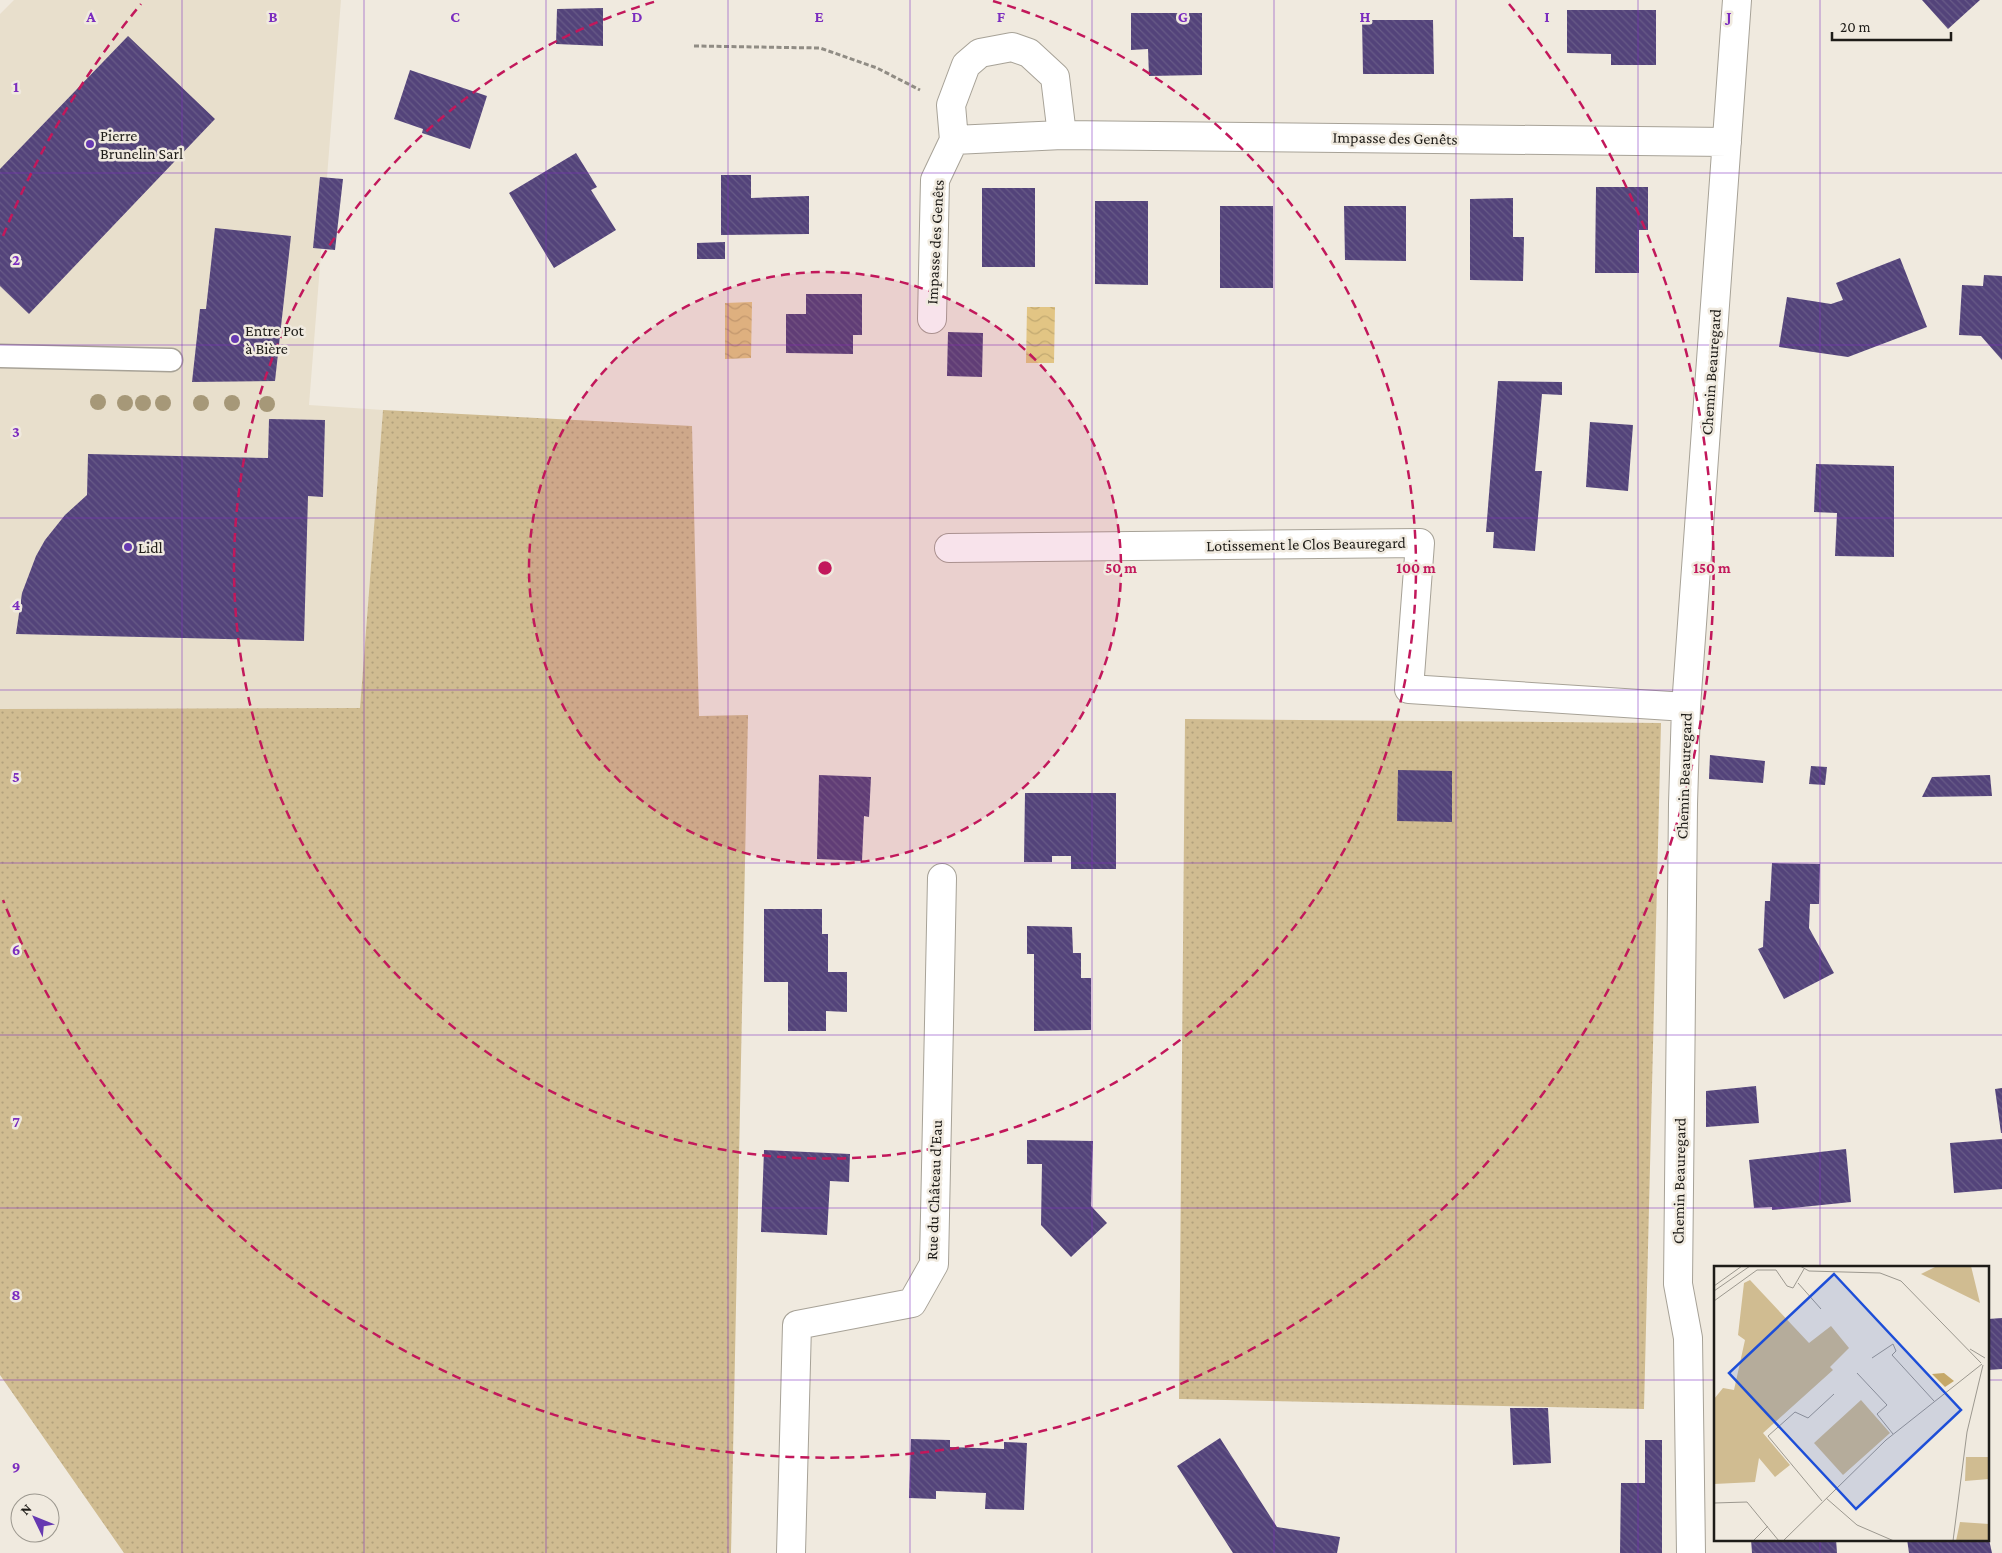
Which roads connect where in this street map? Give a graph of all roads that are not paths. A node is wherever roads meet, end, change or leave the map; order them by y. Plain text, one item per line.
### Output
1 (1737, 0) edge
2 (1062, 135) junction
3 (954, 140) junction
4 (1727, 142) junction
5 (932, 319) dead end
6 (0, 356) edge
7 (171, 360) dead end
8 (949, 548) dead end
9 (1686, 707) junction
10 (942, 878) dead end
11 (790, 1553) edge
12 (1691, 1553) edge

1 - 4 street, Chemin Beauregard
2 - 3 street, Impasse des Genêts
2 - 3 street
2 - 4 street, Impasse des Genêts
3 - 5 street, Impasse des Genêts
4 - 9 street, Chemin Beauregard
6 - 7 lane
8 - 9 street, Lotissement le Clos Beauregard
9 - 12 street, Chemin Beauregard
10 - 11 street, Rue du Château d'Eau

